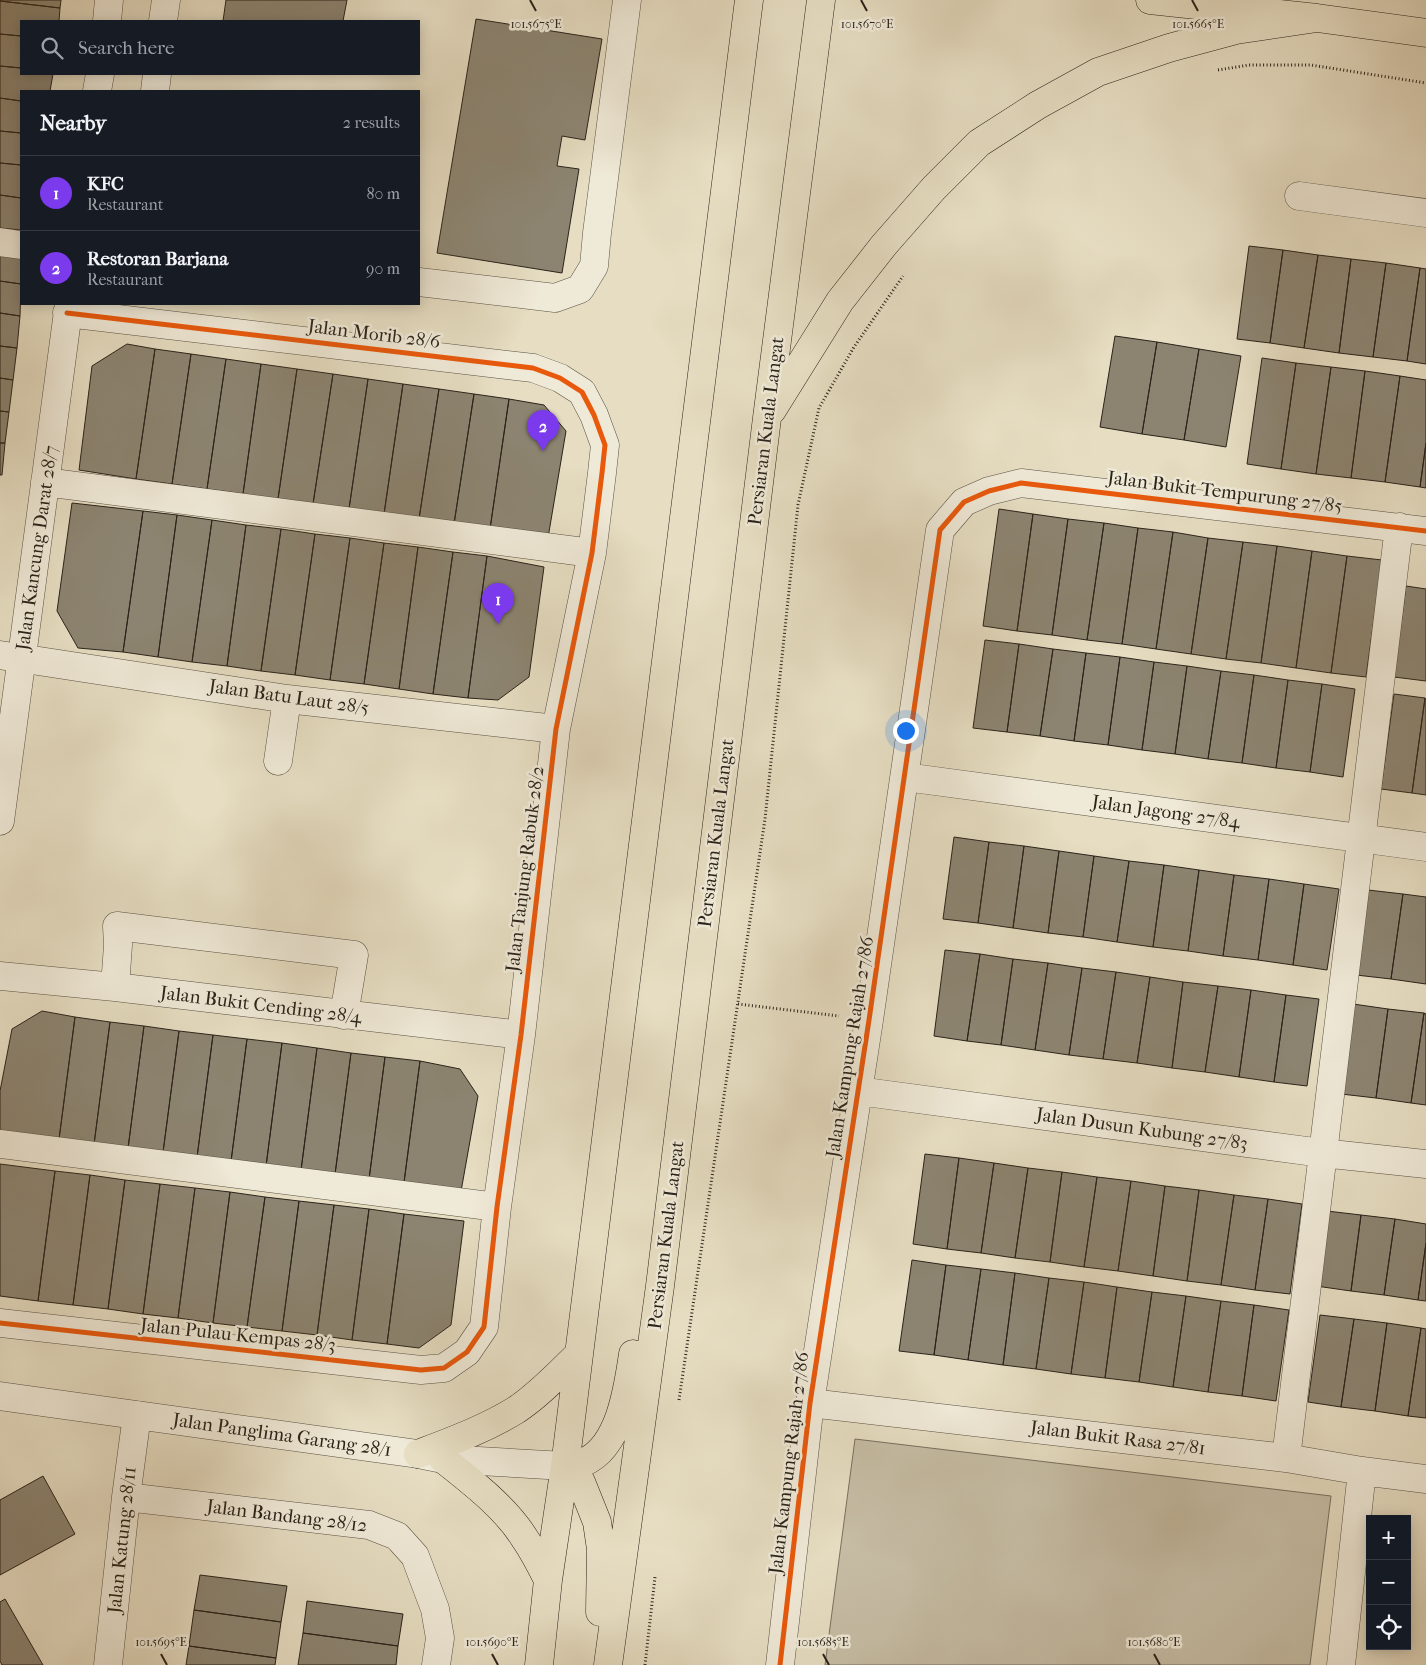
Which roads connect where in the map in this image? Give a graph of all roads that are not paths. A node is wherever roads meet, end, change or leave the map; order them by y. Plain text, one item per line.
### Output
1 (109, 0) edge
2 (166, 0) edge
3 (627, 0) edge
4 (749, 0) edge
5 (821, 0) edge
6 (1150, 0) edge
7 (1317, 18) junction
8 (106, 20) edge
9 (164, 20) edge
10 (1426, 32) edge
11 (100, 75) edge
12 (157, 75) edge
13 (97, 90) edge
14 (155, 90) edge
15 (1299, 196) dead end
16 (1426, 213) edge
17 (0, 242) edge
18 (20, 245) edge
19 (420, 282) edge
20 (68, 309) edge
21 (582, 392) joint
22 (767, 418) junction
23 (45, 482) junction
24 (1021, 483) joint
25 (1399, 527) junction
26 (1426, 531) edge
27 (592, 553) junction
28 (11, 656) edge
29 (287, 699) junction
30 (556, 729) junction
31 (278, 761) dead end
32 (905, 777) junction
33 (0, 821) edge
34 (1361, 839) junction
35 (1426, 848) edge
36 (0, 976) edge
37 (115, 987) junction
38 (344, 1015) junction
39 (521, 1035) junction
40 (858, 1091) junction
41 (0, 1144) edge
42 (1322, 1152) junction
43 (1426, 1164) edge
44 (497, 1207) junction
45 (660, 1286) junction
46 (0, 1323) edge
47 (467, 1352) joint
48 (579, 1354) junction
49 (0, 1396) edge
50 (810, 1403) junction
51 (137, 1415) junction
52 (430, 1456) junction
53 (1286, 1458) junction
54 (565, 1466) junction
55 (1362, 1471) junction
56 (1426, 1479) edge
57 (126, 1497) junction
58 (548, 1580) junction
59 (108, 1665) edge
60 (436, 1665) edge
61 (539, 1665) edge
62 (595, 1665) edge
63 (608, 1665) edge
64 (780, 1665) edge
65 (1341, 1665) edge

1 - 8 street
2 - 9 street
3 - 19 street
4 - 48 main road
5 - 22 main road, Persiaran Kuala Langat
6 - 7 main road
7 - 10 main road
7 - 22 main road
11 - 13 street
12 - 14 street
15 - 16 street
17 - 18 street
20 - 21 street, Jalan Morib 28/6
20 - 23 street, Jalan Kancung Darat 28/7
21 - 27 street, Jalan Tanjung Rabuk 28/2
22 - 45 main road, Persiaran Kuala Langat
23 - 27 street
23 - 28 street, Jalan Kancung Darat 28/7
24 - 25 street, Jalan Bukit Tempurung 27/85
24 - 32 street, Jalan Kampung Rajah 27/86
25 - 26 street, Jalan Bukit Tempurung 27/85
25 - 34 street
27 - 30 street, Jalan Tanjung Rabuk 28/2
28 - 29 street, Jalan Batu Laut 28/5
28 - 33 street, Jalan Kancung Darat 28/7
29 - 30 street, Jalan Batu Laut 28/5
29 - 31 street
30 - 39 street, Jalan Tanjung Rabuk 28/2
32 - 34 street, Jalan Jagong 27/84
32 - 40 street, Jalan Kampung Rajah 27/86
34 - 35 street, Jalan Jagong 27/84
34 - 42 street
36 - 37 street, Jalan Bukit Cending 28/4
37 - 38 street, Jalan Bukit Cending 28/4
37 - 38 street
38 - 39 street, Jalan Bukit Cending 28/4
39 - 44 street, Jalan Tanjung Rabuk 28/2
40 - 42 street, Jalan Dusun Kubung 27/83
40 - 50 street, Jalan Kampung Rajah 27/86
41 - 44 street
42 - 43 street, Jalan Dusun Kubung 27/83
42 - 53 street
44 - 47 street, Jalan Tanjung Rabuk 28/2
45 - 54 main road
45 - 63 main road, Persiaran Kuala Langat
46 - 47 street, Jalan Pulau Kempas 28/3
48 - 52 main road
48 - 54 main road
49 - 51 street, Jalan Panglima Garang 28/1
50 - 53 street, Jalan Bukit Rasa 27/81
50 - 64 street, Jalan Kampung Rajah 27/86
51 - 52 street, Jalan Panglima Garang 28/1
51 - 57 street, Jalan Katung 28/11
52 - 54 street, Jalan Panglima Garang 28/1
52 - 58 main road
53 - 55 street, Jalan Bukit Rasa 27/81
54 - 58 main road
54 - 62 main road
55 - 56 street, Jalan Bukit Rasa 27/81
55 - 65 street
57 - 59 street, Jalan Katung 28/11
57 - 60 street, Jalan Bandang 28/12
58 - 61 main road

